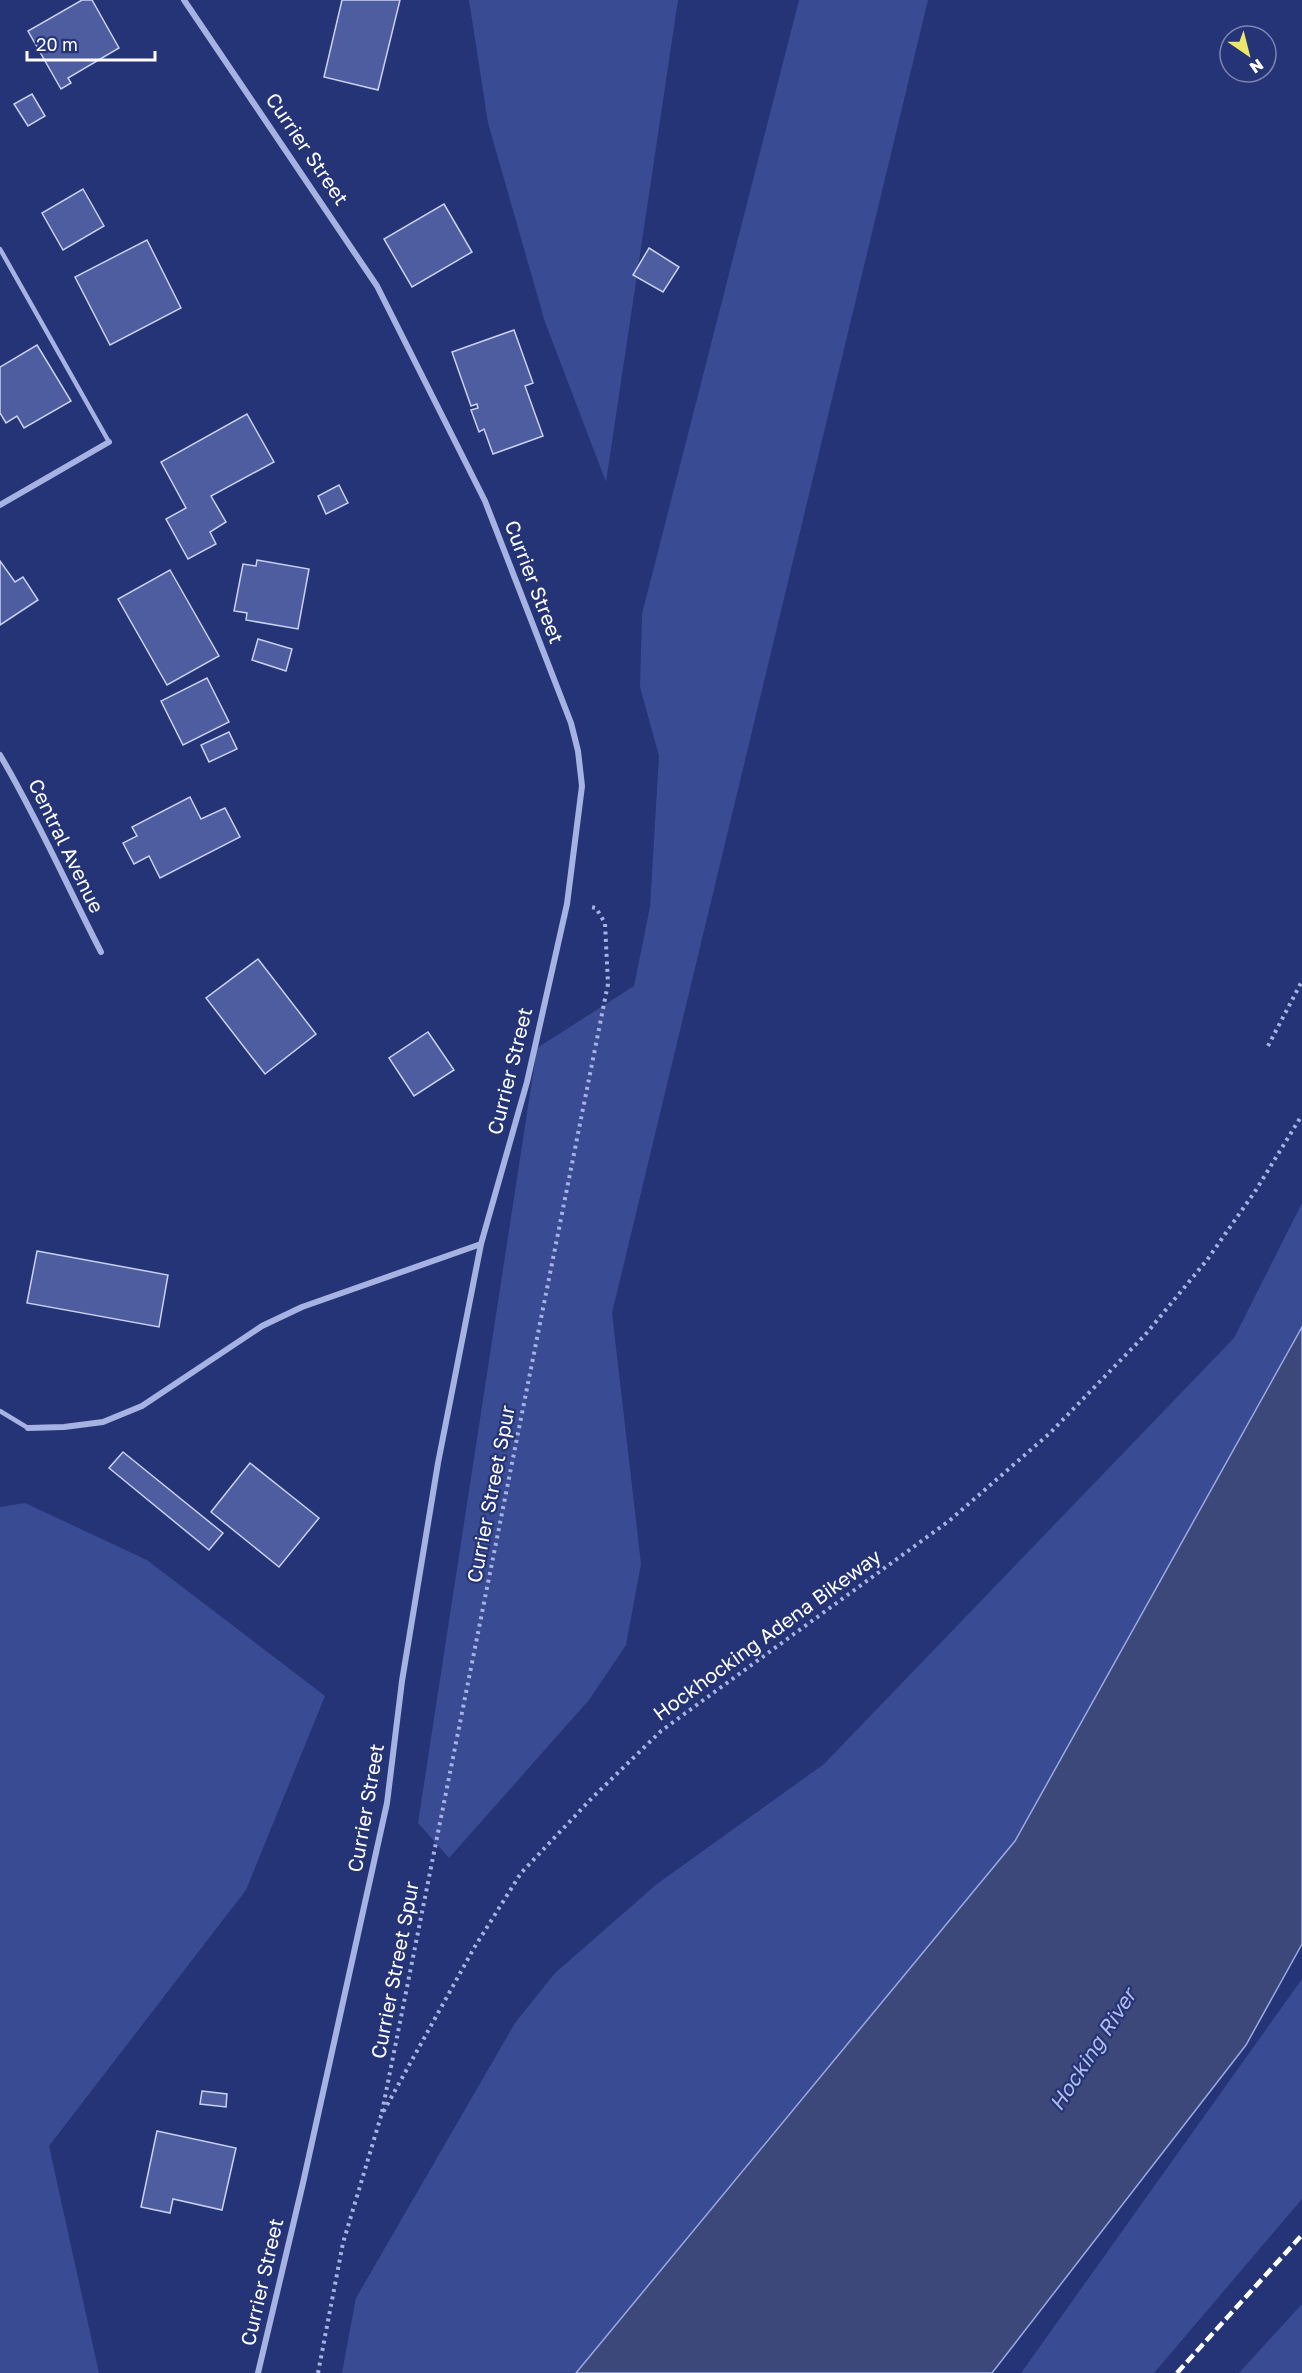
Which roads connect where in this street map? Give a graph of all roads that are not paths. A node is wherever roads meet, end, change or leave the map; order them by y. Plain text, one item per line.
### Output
1 (184, 0) edge
2 (0, 249) edge
3 (109, 442) joint
4 (0, 505) edge
5 (0, 755) edge
6 (100, 952) dead end
7 (481, 1244) junction
8 (0, 1411) edge
9 (28, 1428) joint
10 (258, 2373) edge

1 - 7 street, Currier Street
2 - 3 lane
3 - 4 street
5 - 6 street, Central Avenue
7 - 9 street
7 - 10 street, Currier Street
8 - 9 lane

